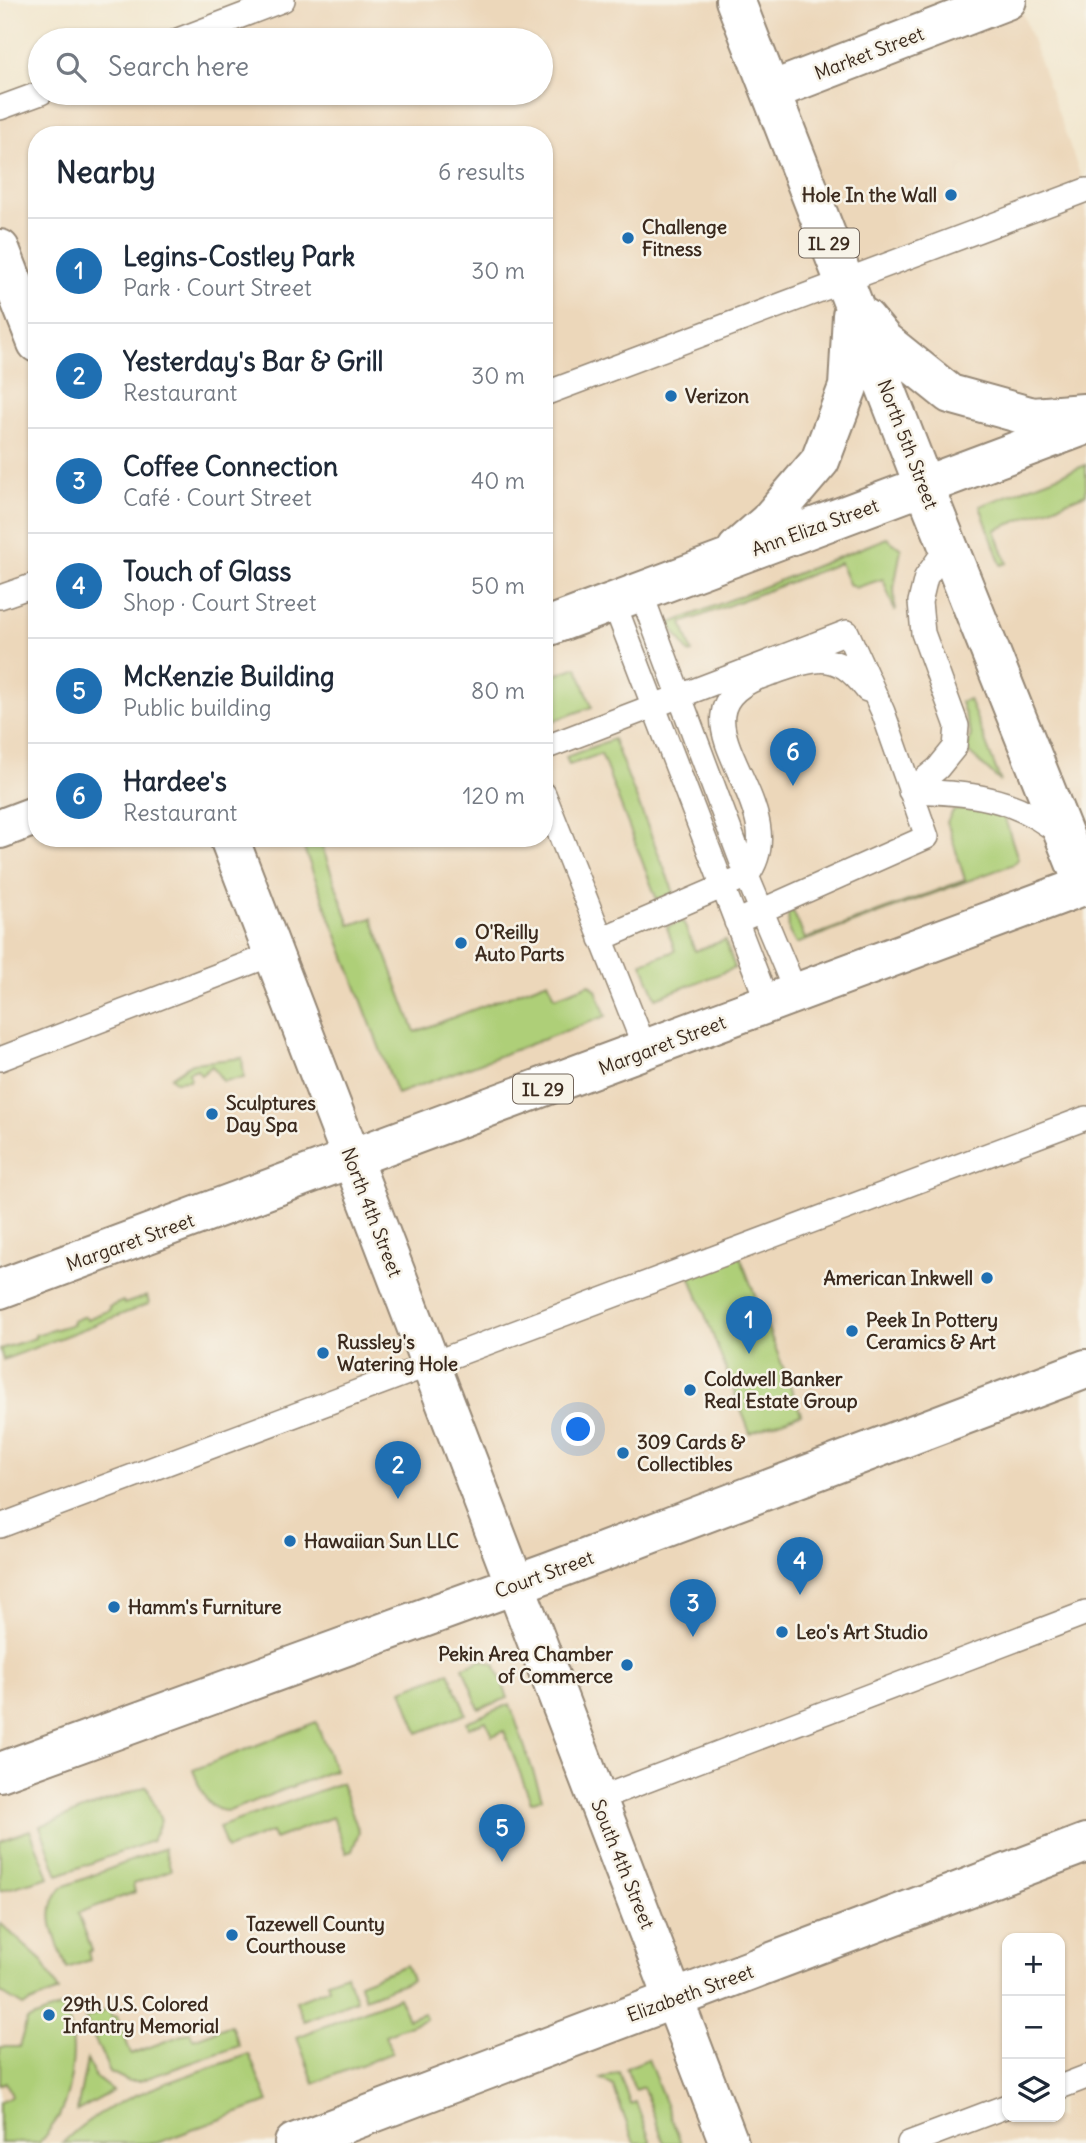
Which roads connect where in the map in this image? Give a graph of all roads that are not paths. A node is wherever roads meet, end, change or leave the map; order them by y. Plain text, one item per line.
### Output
1 (283, 0) edge
2 (735, 0) edge
3 (1007, 0) edge
4 (210, 28) edge
5 (771, 91) junction
6 (28, 98) edge
7 (0, 108) edge
8 (1086, 191) edge
9 (0, 249) edge
10 (848, 292) junction
11 (28, 320) edge
12 (553, 391) edge
13 (1086, 413) edge
14 (1086, 425) edge
15 (924, 486) junction
16 (948, 546) junction
17 (724, 560) junction
18 (28, 587) edge
19 (0, 597) edge
20 (627, 598) junction
21 (553, 625) edge
22 (679, 694) junction
23 (652, 705) junction
24 (883, 712) junction
25 (553, 744) edge
26 (910, 791) junction
27 (553, 817) edge
28 (28, 818) edge
29 (0, 829) edge
30 (1066, 839) junction
31 (232, 847) edge
32 (747, 876) junction
33 (1085, 885) edge
34 (723, 887) junction
35 (764, 910) junction
36 (736, 922) junction
37 (601, 939) junction
38 (273, 954) junction
39 (782, 998) junction
40 (646, 1051) junction
41 (0, 1059) edge
42 (1086, 1118) edge
43 (352, 1160) junction
44 (0, 1289) edge
45 (430, 1365) junction
46 (1086, 1369) edge
47 (0, 1526) edge
48 (513, 1586) junction
49 (1086, 1614) edge
50 (0, 1772) edge
51 (598, 1799) junction
52 (1086, 1843) edge
53 (677, 1999) junction
54 (1086, 2077) edge
55 (1065, 2085) edge
56 (1002, 2108) edge
57 (295, 2143) edge
58 (729, 2143) edge
59 (909, 2143) edge

1 - 4 lane
2 - 5 street, North 5th Street / IL 29
3 - 5 street, Market Street
5 - 10 street, North 5th Street / IL 29
6 - 7 lane
8 - 10 lane
9 - 11 street
10 - 12 lane
10 - 13 street
10 - 15 street, North 5th Street / IL 29
10 - 17 street
14 - 15 street, Ann Eliza Street
15 - 16 street, North 5th Street / IL 29
15 - 17 street, Ann Eliza Street
16 - 26 lane
16 - 30 street, North 5th Street / IL 29
17 - 20 street, Ann Eliza Street
18 - 19 lane
20 - 21 street, Ann Eliza Street
20 - 22 lane
20 - 23 lane
22 - 23 lane
22 - 24 lane
22 - 32 lane
23 - 25 lane
23 - 34 lane
24 - 26 lane
24 - 32 lane
26 - 30 lane
26 - 35 lane
27 - 37 lane
28 - 29 street
30 - 33 street, North 5th Street / IL 29
31 - 38 street, North 4th Street
32 - 34 lane
32 - 35 lane
33 - 39 street, Margaret Street / IL 29
34 - 36 lane
34 - 37 lane
35 - 36 lane
35 - 39 lane
36 - 39 lane
37 - 40 lane
38 - 41 lane
38 - 43 street, North 4th Street
39 - 40 street, Margaret Street / IL 29
40 - 43 street, Margaret Street / IL 29
42 - 45 lane
43 - 44 street, Margaret Street / IL 29
43 - 45 street, North 4th Street
45 - 47 lane
45 - 48 street, North 4th Street
46 - 48 street, Court Street
48 - 50 street, Court Street
48 - 51 street, South 4th Street
49 - 51 lane
51 - 53 street, South 4th Street
52 - 53 street, Elizabeth Street
53 - 57 street, Elizabeth Street
53 - 58 street, South 4th Street
54 - 55 lane
56 - 59 lane

